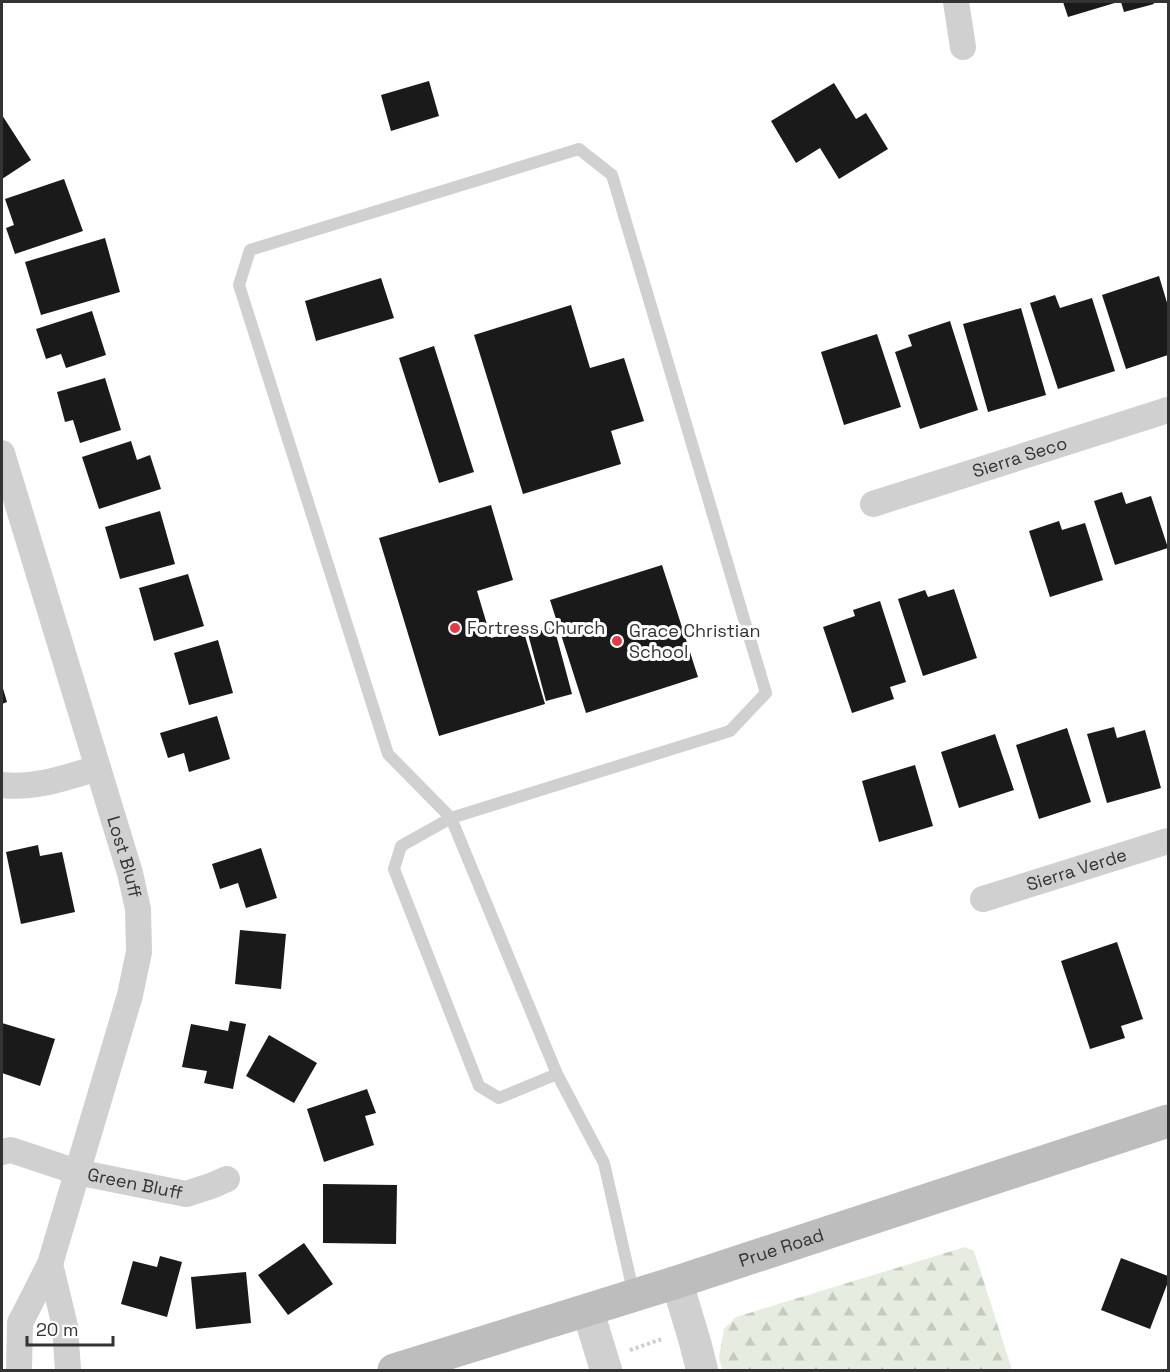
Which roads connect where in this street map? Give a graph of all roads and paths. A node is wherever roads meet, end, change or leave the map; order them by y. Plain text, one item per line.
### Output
1 (956, 2) edge
2 (963, 47) dead end
3 (1168, 410) edge
4 (2, 453) edge
5 (873, 504) dead end
6 (98, 768) junction
7 (2, 785) edge
8 (451, 818) junction
9 (1168, 841) edge
10 (983, 899) dead end
11 (557, 1074) junction
12 (1168, 1121) edge
13 (2, 1152) edge
14 (77, 1172) junction
15 (227, 1179) dead end
16 (50, 1264) junction
17 (678, 1282) junction
18 (634, 1296) junction
19 (588, 1311) junction
20 (672, 1336) dead end
21 (615, 1361) edge
22 (19, 1371) edge
23 (68, 1371) edge
24 (394, 1371) edge
25 (702, 1371) edge

1 - 2 street
3 - 5 street, Sierra Seco
4 - 6 street, Lost Bluff
6 - 7 street
6 - 14 street, Lost Bluff
8 - 8 lane
8 - 11 lane
8 - 11 lane
9 - 10 street, Sierra Verde
11 - 18 lane
12 - 17 main road, Prue Road
13 - 14 street, Green Bluff
14 - 15 street, Green Bluff
14 - 16 street, Lost Bluff
16 - 22 street, Lost Bluff
16 - 23 street, Lost Bluff
17 - 18 main road, Prue Road
17 - 25 street
18 - 19 main road, Prue Road
19 - 21 street
19 - 24 main road, Prue Road
20 - 21 path

